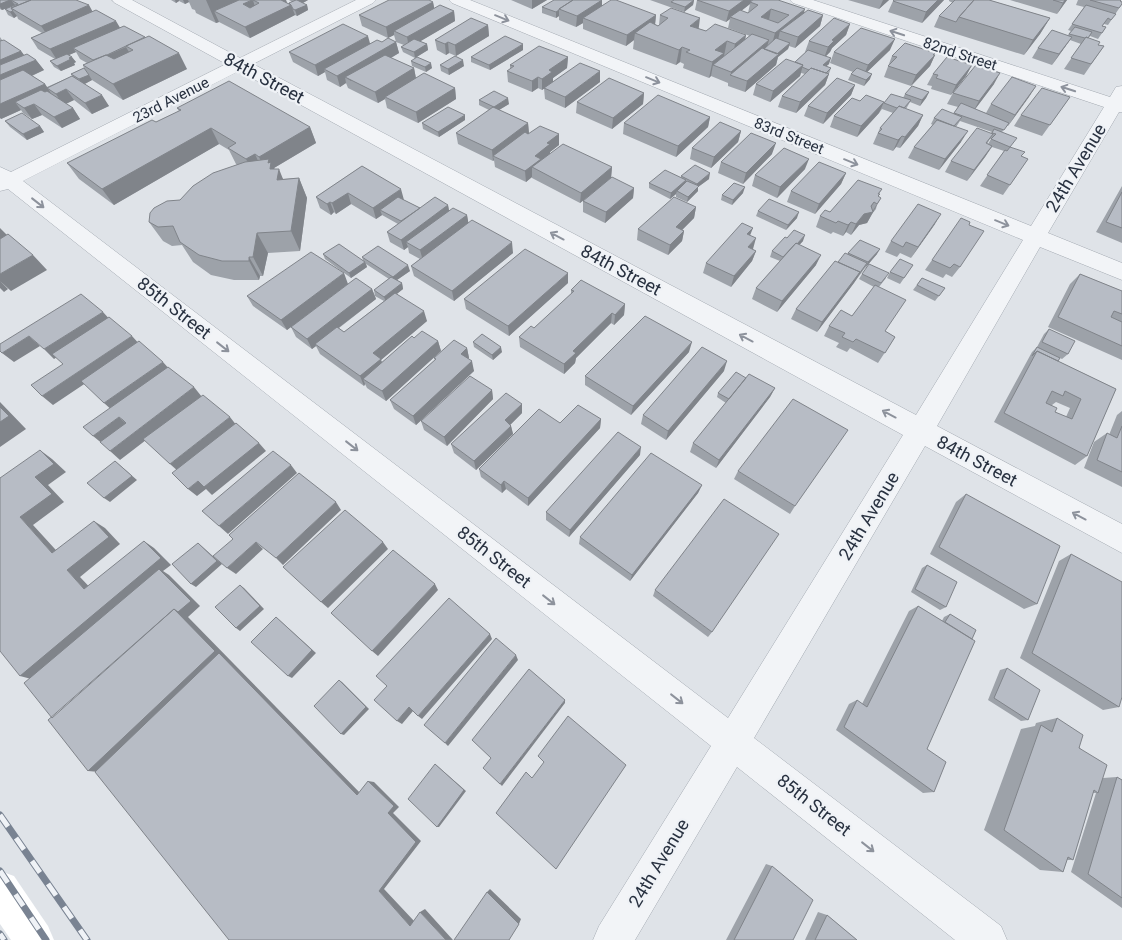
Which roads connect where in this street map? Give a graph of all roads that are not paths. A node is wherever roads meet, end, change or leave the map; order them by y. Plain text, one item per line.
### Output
1 (120, 0) edge
2 (368, 0) edge
3 (457, 0) edge
4 (798, 0) edge
5 (240, 64) junction
6 (1119, 101) edge
7 (3, 180) edge
8 (1035, 237) junction
9 (1122, 272) edge
10 (920, 431) junction
11 (1122, 539) edge
12 (733, 742) junction
13 (0, 890) edge
14 (34, 940) edge
15 (613, 940) edge
16 (987, 940) edge

1 - 5 street, 84th Street
2 - 5 street, 23rd Avenue
3 -> 8 street, 83rd Street
6 -> 4 street, 82nd Street
5 - 7 street, 23rd Avenue
10 -> 5 street, 84th Street
6 - 8 street, 24th Avenue
7 -> 12 street, 85th Street
8 - 9 street, 83rd Street
8 - 10 street, 24th Avenue
11 -> 10 street, 84th Street
10 - 12 street, 24th Avenue
12 - 15 street, 24th Avenue
12 -> 16 street, 85th Street
13 - 14 main road

